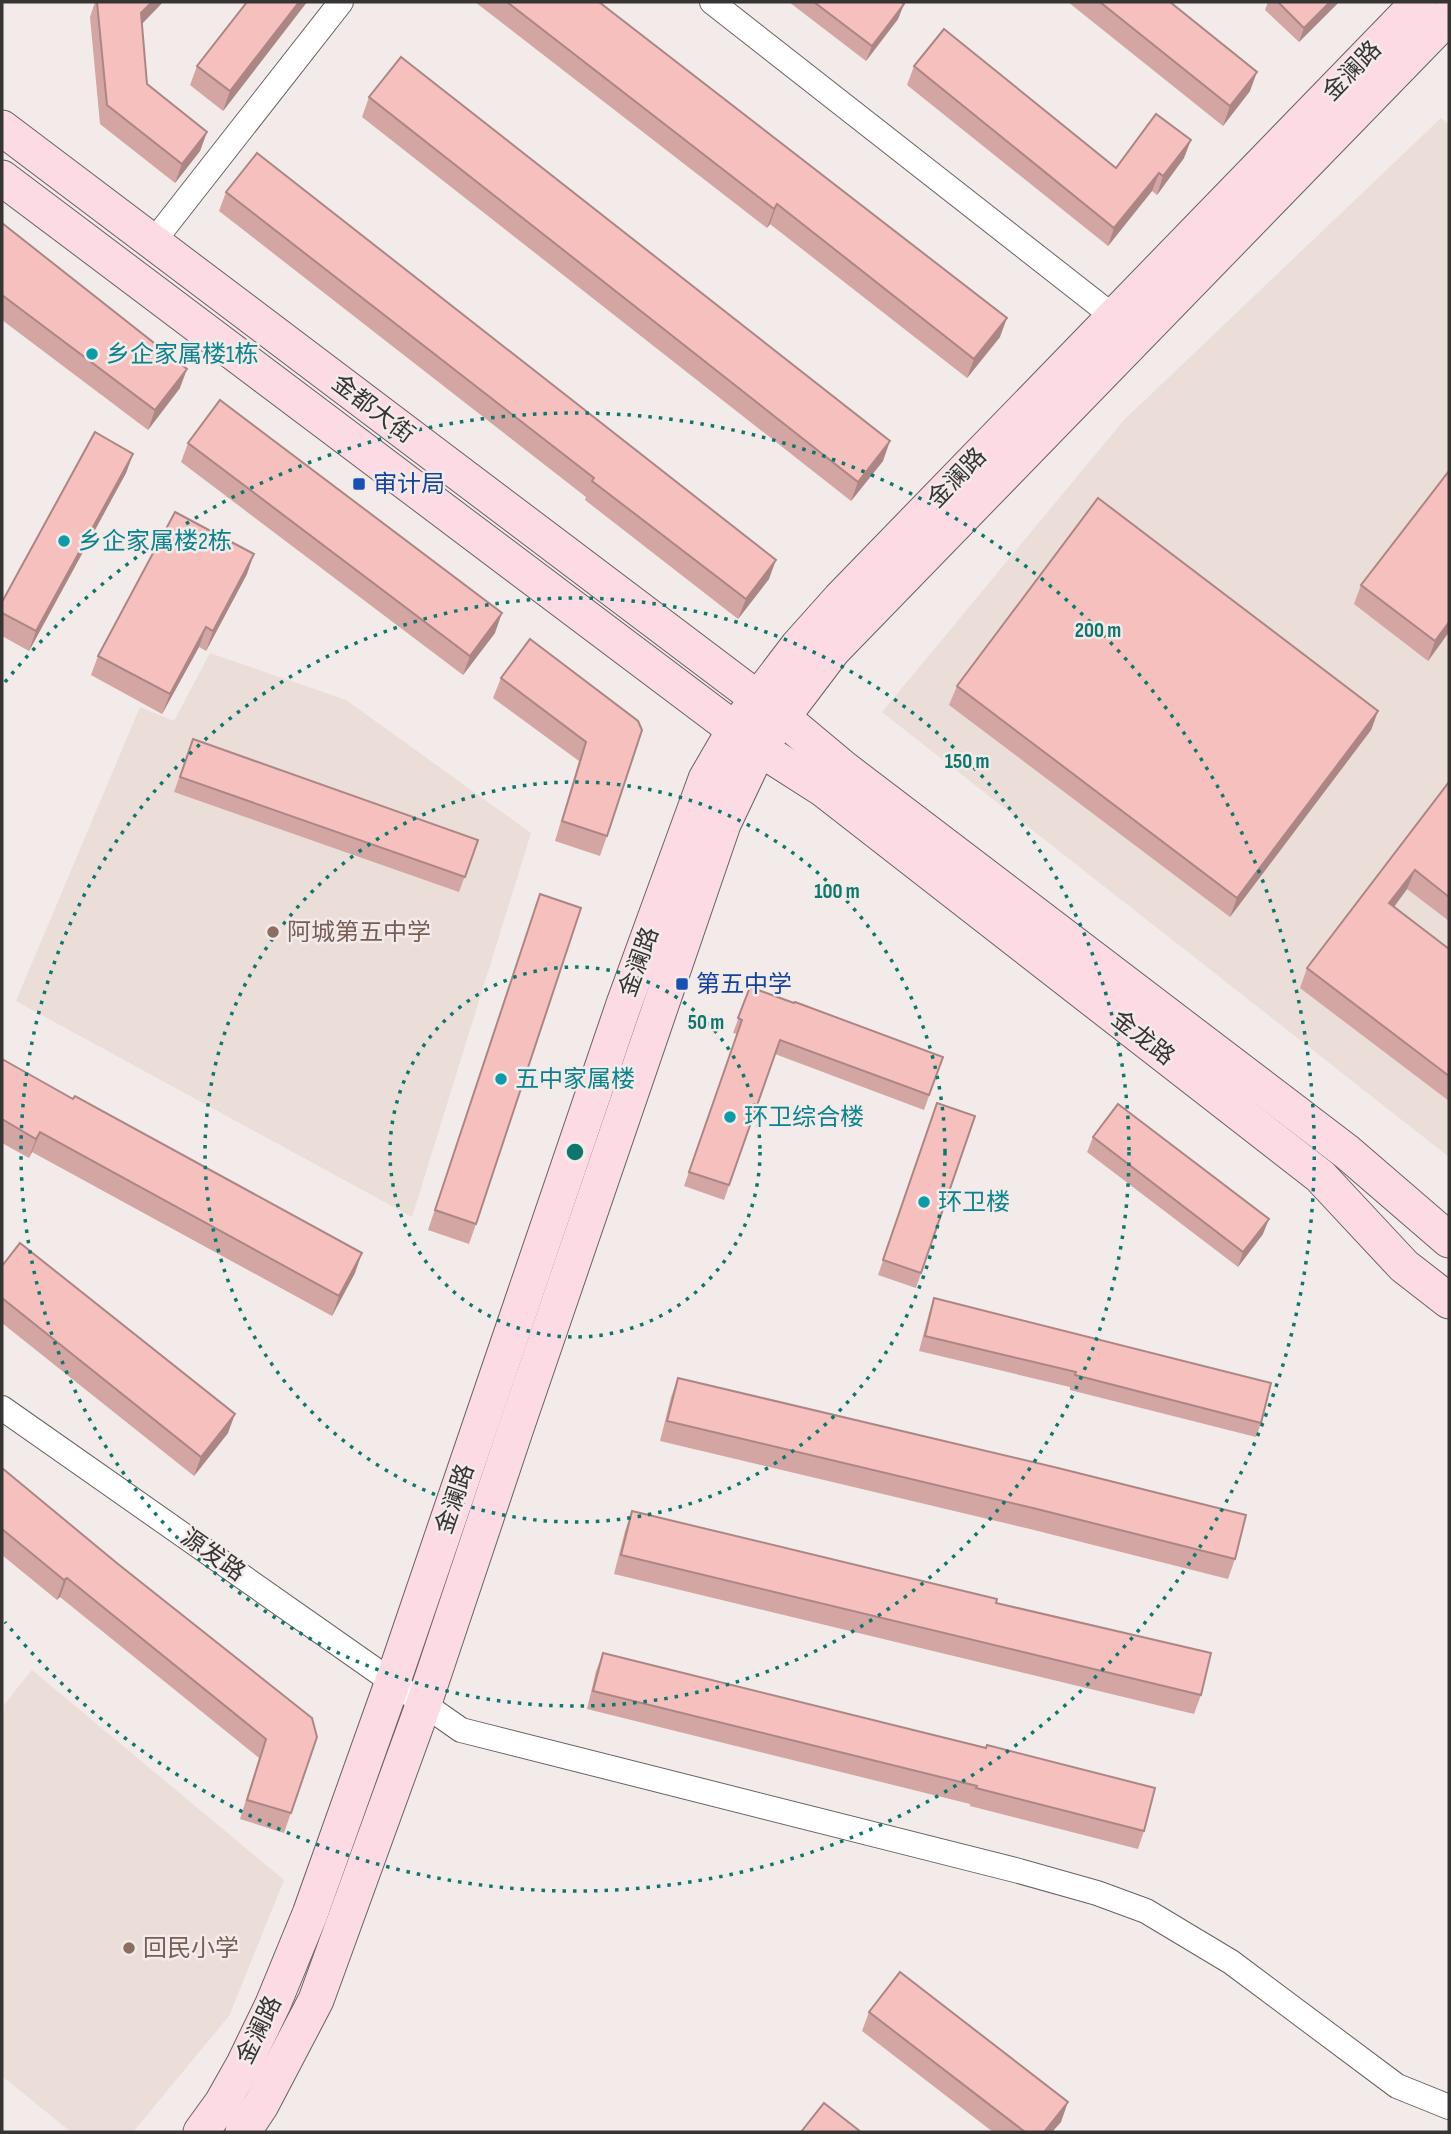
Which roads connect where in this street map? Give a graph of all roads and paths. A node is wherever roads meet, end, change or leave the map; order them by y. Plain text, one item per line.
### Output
1 (341, 2) edge
2 (1419, 2) edge
3 (720, 4) edge
4 (1449, 16) edge
5 (2, 128) edge
6 (2, 178) edge
7 (153, 242) junction
8 (1114, 317) junction
9 (770, 708) junction
10 (747, 739) junction
11 (833, 778) junction
12 (1449, 1240) edge
13 (1449, 1301) edge
14 (2, 1408) edge
15 (393, 1681) junction
16 (424, 1703) junction
17 (1449, 2107) edge
18 (201, 2132) edge
19 (243, 2132) edge

1 - 7 street
2 - 8 street, 金澜路
3 - 8 street
4 - 9 street, 金澜路
5 - 7 street, 金都大街
6 - 10 street, 金都大街
7 - 9 street, 金都大街
8 - 9 street, 金澜路
9 - 10 street, 金澜路
9 - 11 street, 金都大街
10 - 11 street, 金都大街
10 - 15 street, 金澜路
10 - 16 street, 金澜路
11 - 12 street, 金龙路
11 - 13 street, 金龙路
14 - 15 street, 源发路
15 - 16 street, 源发路
15 - 18 street, 金澜路
16 - 17 street, 源发路
16 - 19 street, 金澜路

